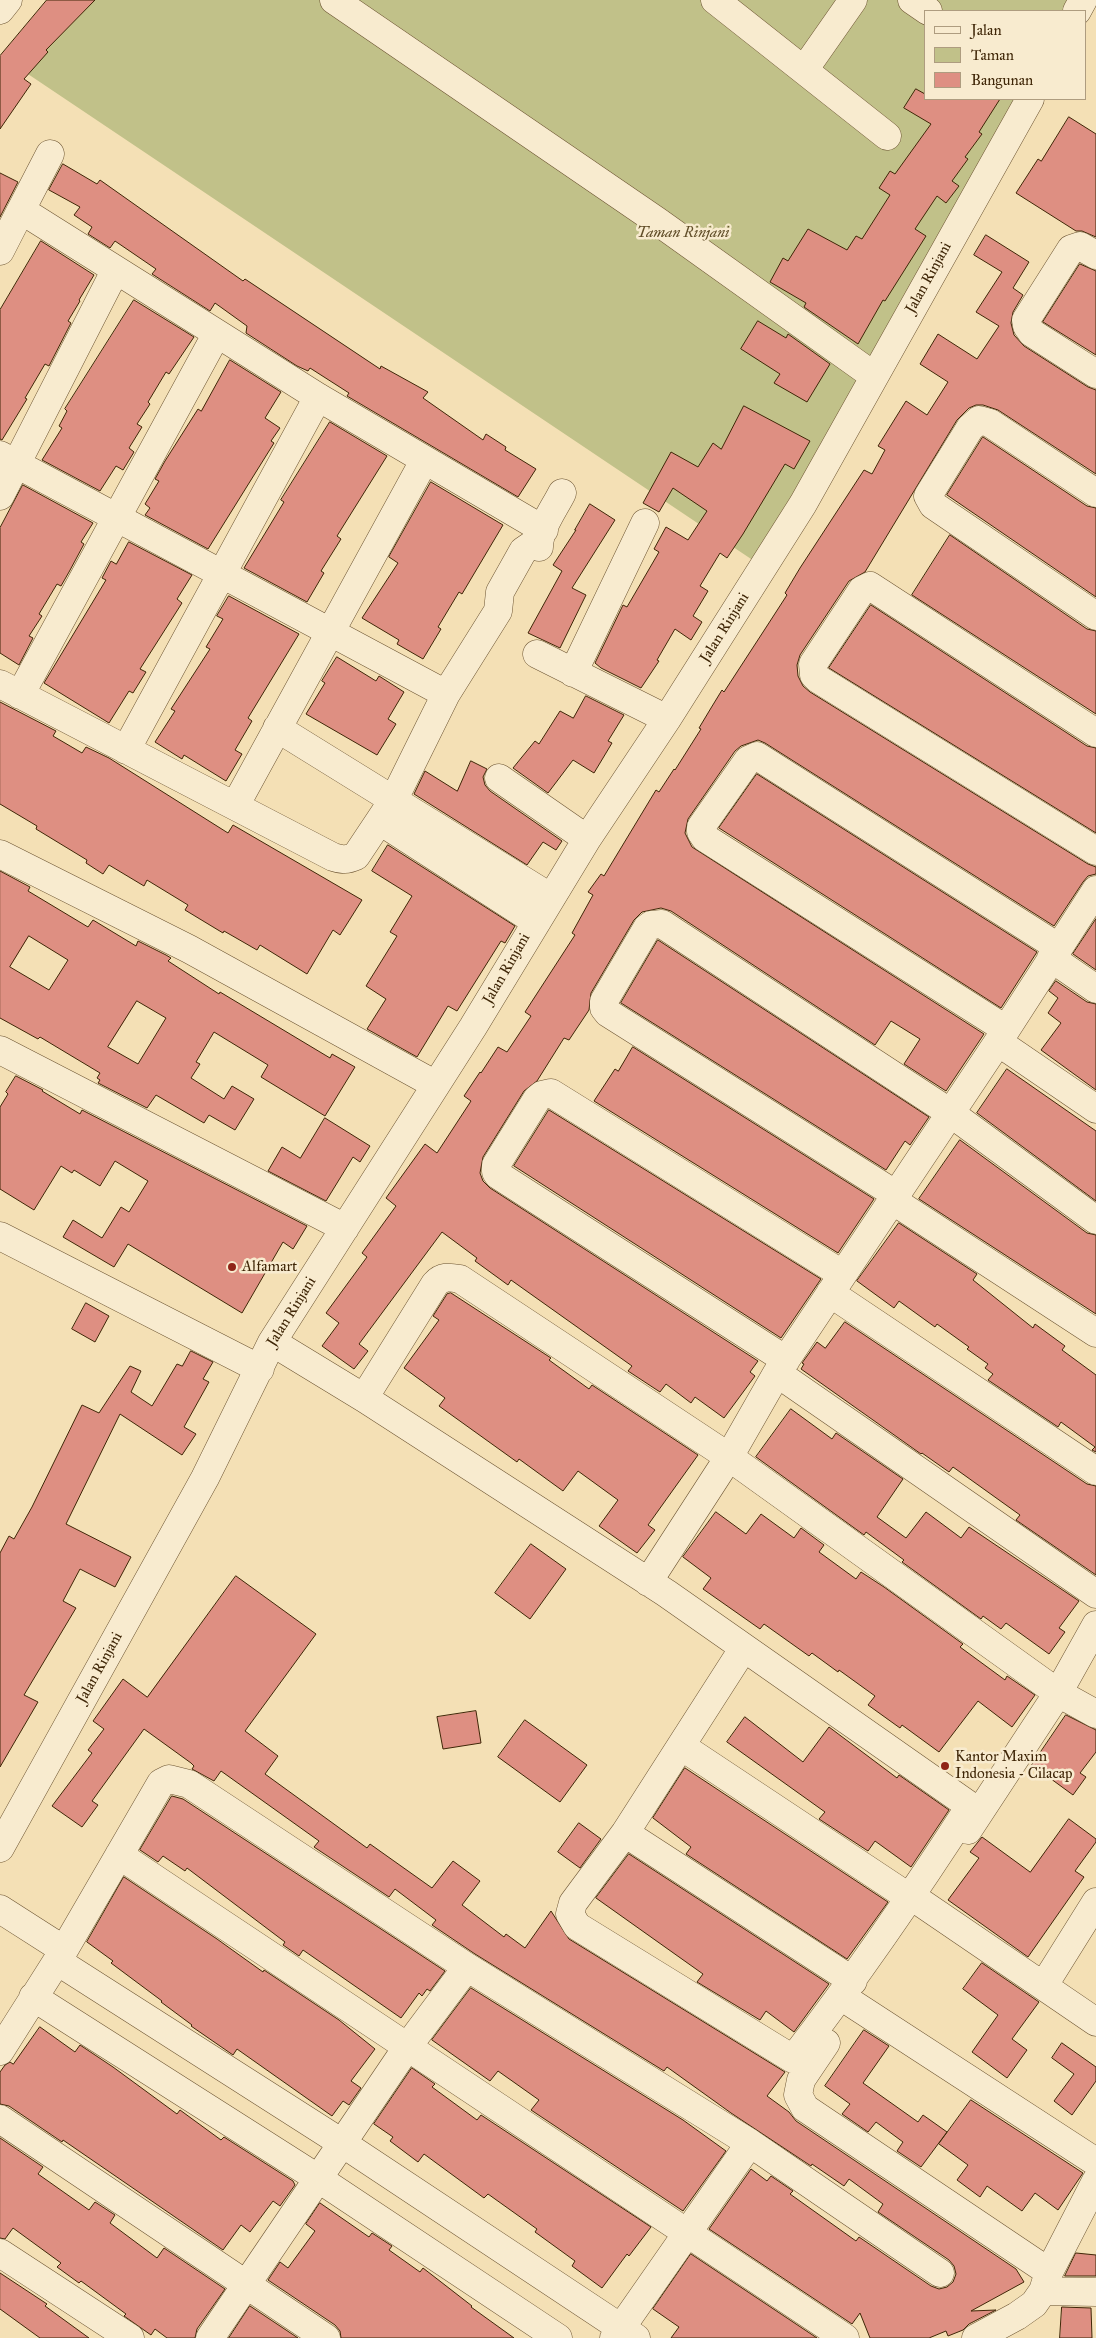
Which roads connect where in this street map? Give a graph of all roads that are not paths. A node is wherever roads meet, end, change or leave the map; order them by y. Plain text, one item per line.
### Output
1 (8, 0) edge
2 (334, 0) edge
3 (715, 0) edge
4 (853, 0) edge
5 (912, 0) edge
6 (0, 10) edge
7 (927, 10) edge
8 (804, 70) junction
9 (1029, 100) edge
10 (887, 136) dead end
11 (50, 154) dead end
12 (21, 210) junction
13 (0, 251) edge
14 (1096, 255) edge
15 (115, 271) junction
16 (216, 335) junction
17 (1096, 374) edge
18 (874, 376) junction
19 (318, 398) junction
20 (8, 460) edge
21 (424, 461) junction
22 (562, 493) dead end
23 (1096, 493) edge
24 (0, 496) edge
25 (117, 517) junction
26 (645, 523) dead end
27 (541, 535) junction
28 (223, 574) junction
29 (1096, 616) edge
30 (329, 632) junction
31 (537, 654) dead end
32 (573, 673) junction
33 (10, 690) edge
34 (446, 694) junction
35 (667, 720) junction
36 (277, 728) junction
37 (1096, 732) edge
38 (126, 750) junction
39 (499, 778) dead end
40 (235, 806) junction
41 (387, 810) junction
42 (587, 838) junction
43 (1096, 850) edge
44 (0, 854) edge
45 (1096, 890) edge
46 (550, 897) junction
47 (535, 921) junction
48 (1055, 952) junction
49 (1096, 989) edge
50 (1001, 1035) junction
51 (0, 1050) edge
52 (436, 1085) junction
53 (1096, 1109) edge
54 (949, 1112) junction
55 (894, 1197) junction
56 (1096, 1220) edge
57 (345, 1228) junction
58 (0, 1236) edge
59 (836, 1283) junction
60 (1096, 1332) edge
61 (272, 1342) junction
62 (781, 1366) junction
63 (260, 1369) junction
64 (364, 1398) junction
65 (729, 1457) junction
66 (1096, 1471) edge
67 (648, 1582) junction
68 (1096, 1594) edge
69 (1096, 1625) edge
70 (743, 1649) junction
71 (1058, 1693) junction
72 (1096, 1714) edge
73 (681, 1746) junction
74 (625, 1833) junction
75 (0, 1848) edge
76 (119, 1855) junction
77 (915, 1900) junction
78 (1096, 1902) edge
79 (0, 1909) edge
80 (60, 1955) junction
81 (467, 1968) junction
82 (1044, 1985) junction
83 (853, 1993) junction
84 (33, 1997) junction
85 (1096, 2022) edge
86 (408, 2046) junction
87 (0, 2051) edge
88 (0, 2119) edge
89 (342, 2143) junction
90 (750, 2143) junction
91 (1096, 2162) edge
92 (319, 2179) junction
93 (1096, 2180) edge
94 (687, 2233) junction
95 (0, 2253) edge
96 (940, 2274) dead end
97 (1046, 2281) junction
98 (247, 2286) junction
99 (1096, 2292) edge
100 (624, 2335) edge
101 (130, 2338) edge
102 (210, 2338) edge
103 (326, 2338) edge
104 (558, 2338) edge
105 (845, 2338) edge
106 (976, 2338) edge

1 - 6 street
2 - 18 street
3 - 8 street
4 - 8 street
5 - 7 street
8 - 10 street
9 - 18 street, Jalan Rinjani
11 - 12 street
12 - 13 street
12 - 15 street
14 - 17 street
15 - 16 street
15 - 20 street
16 - 19 street
16 - 25 street
18 - 35 street, Jalan Rinjani
19 - 21 street
19 - 28 street
20 - 24 street
20 - 25 street
21 - 27 street
21 - 30 street
22 - 27 street
23 - 29 street
25 - 28 street
25 - 33 street
26 - 32 street
27 - 34 street
28 - 30 street
28 - 38 street
30 - 34 street
30 - 36 street
31 - 32 street
32 - 35 street
33 - 38 street
34 - 41 street
35 - 42 street, Jalan Rinjani
36 - 40 street
36 - 41 street
37 - 43 street
38 - 40 street
39 - 42 street
40 - 41 street
41 - 46 street
41 - 47 street
42 - 46 street, Jalan Rinjani
44 - 52 street
45 - 48 street
46 - 47 street, Jalan Rinjani
47 - 52 street, Jalan Rinjani
48 - 49 street
48 - 50 street
48 - 50 street
50 - 53 street
50 - 54 street
51 - 57 street
52 - 57 street, Jalan Rinjani
54 - 55 street
54 - 55 street
54 - 56 street
55 - 59 street
55 - 60 street
57 - 61 street, Jalan Rinjani
58 - 63 street
59 - 62 street
59 - 62 street
59 - 66 street
61 - 63 street, Jalan Rinjani
61 - 64 street
62 - 65 street
62 - 68 street
63 - 75 street, Jalan Rinjani
64 - 65 street
64 - 67 street
65 - 67 street
65 - 71 street
67 - 70 street
69 - 71 street
70 - 73 street
70 - 77 street
71 - 72 street
71 - 77 street
73 - 74 street
73 - 77 street
74 - 83 street
74 - 83 street
76 - 80 street
76 - 81 street
76 - 86 street
77 - 82 street
77 - 83 street
78 - 82 street
79 - 80 street
80 - 84 street
80 - 89 street
81 - 86 street
81 - 90 street
82 - 85 street
83 - 91 street
83 - 97 street
84 - 87 street
84 - 92 street
86 - 89 street
86 - 94 street
88 - 98 street
89 - 92 street
89 - 100 street
90 - 94 street
90 - 96 street
92 - 98 street
92 - 104 street
93 - 97 street
94 - 100 street
94 - 105 street
95 - 101 street
97 - 99 street
97 - 106 street
98 - 102 street
98 - 103 street

